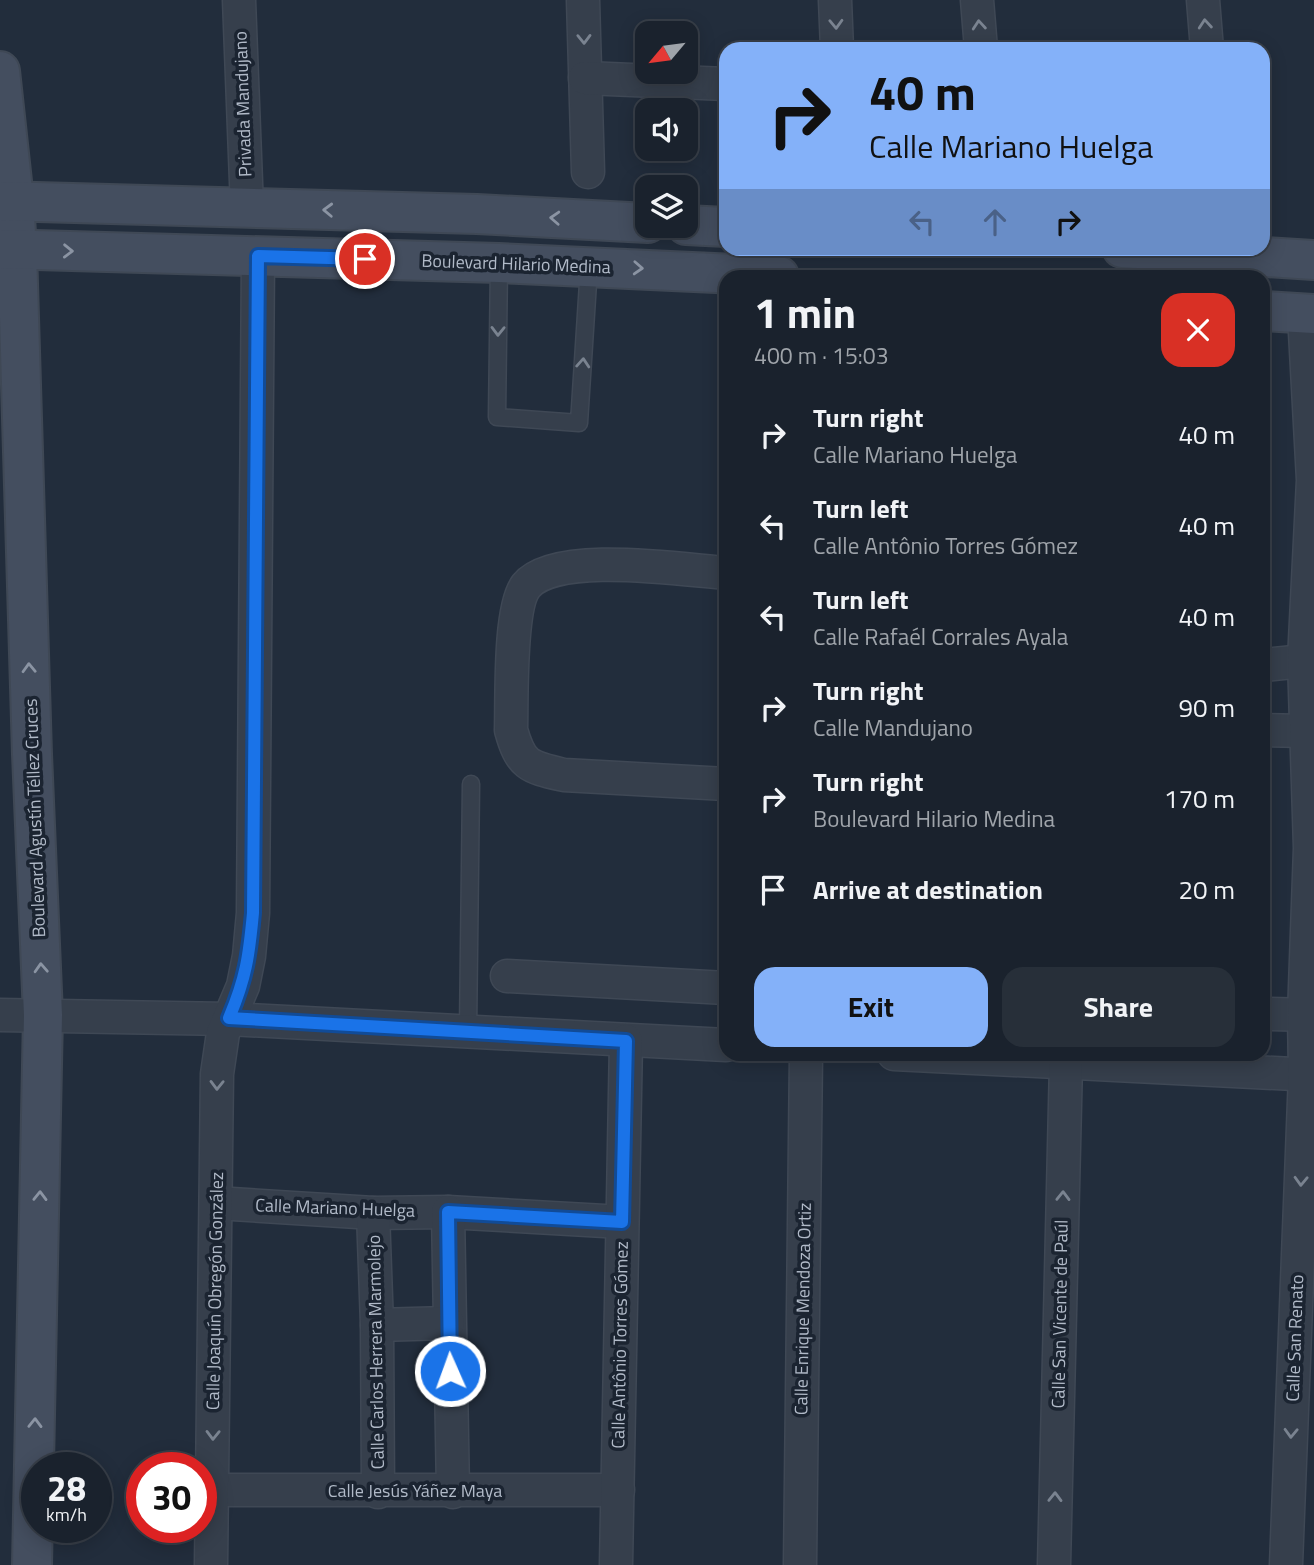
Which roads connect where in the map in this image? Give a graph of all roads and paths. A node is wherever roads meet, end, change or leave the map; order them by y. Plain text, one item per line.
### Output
1 (239, 0) edge
2 (583, 0) edge
3 (835, 0) edge
4 (977, 0) edge
5 (1203, 0) edge
6 (837, 42) edge
7 (980, 42) edge
8 (1206, 42) edge
9 (0, 71) edge
10 (585, 78) junction
11 (719, 84) edge
12 (587, 172) dead end
13 (7, 200) edge
14 (247, 208) junction
15 (635, 222) edge
16 (698, 226) edge
17 (719, 227) edge
18 (9, 250) edge
19 (258, 256) junction
20 (1250, 256) edge
21 (1314, 260) edge
22 (499, 263) junction
23 (589, 267) junction
24 (719, 273) edge
25 (1270, 311) edge
26 (1309, 314) edge
27 (1313, 480) edge
28 (719, 572) edge
29 (1309, 660) edge
30 (1270, 664) edge
31 (1270, 730) edge
32 (1307, 731) junction
33 (471, 784) dead end
34 (719, 784) edge
35 (1312, 848) edge
36 (507, 976) dead end
37 (719, 988) edge
38 (1270, 1014) edge
39 (0, 1015) edge
40 (1309, 1015) edge
41 (43, 1016) junction
42 (229, 1018) junction
43 (468, 1032) junction
44 (626, 1041) junction
45 (719, 1045) edge
46 (806, 1061) edge
47 (1028, 1061) edge
48 (1066, 1063) junction
49 (1309, 1075) edge
50 (216, 1203) junction
51 (448, 1212) junction
52 (373, 1213) junction
53 (622, 1222) junction
54 (449, 1322) junction
55 (377, 1325) junction
56 (213, 1452) edge
57 (217, 1490) edge
58 (618, 1490) junction
59 (378, 1492) junction
60 (453, 1492) junction
61 (211, 1543) edge
62 (32, 1565) edge
63 (211, 1565) edge
64 (616, 1565) edge
65 (800, 1565) edge
66 (1054, 1565) edge
67 (1286, 1565) edge

1 - 14 street, Privada Mandujano
2 -> 10 street
3 -> 6 street
7 -> 4 street
8 -> 5 street
9 - 13 main road, Boulevard Agustín Téllez Cruces
10 - 11 street
10 - 12 street
13 - 14 main road
13 - 18 main road, Boulevard Agustín Téllez Cruces
15 -> 14 main road
16 - 17 main road
18 -> 19 main road, Boulevard Hilario Medina
41 -> 18 main road, Boulevard Agustín Téllez Cruces
19 - 22 main road, Boulevard Hilario Medina
19 - 42 street, Calle Joaquín Obregón González
20 - 21 main road
22 - 23 main road, Boulevard Hilario Medina
22 -> 23 lane
23 -> 24 main road, Boulevard Hilario Medina
25 - 26 main road
26 - 27 street, Calle San Renato
27 - 29 street, Calle San Renato
28 - 34 street
29 - 30 street
29 - 32 street, Calle San Renato
31 - 32 street
32 - 35 street, Calle San Renato
33 - 43 lane
35 - 40 street, Calle San Renato
36 - 37 street
38 - 40 street
39 - 41 street
40 - 49 street, Calle San Renato
41 - 42 street
62 -> 41 main road, Boulevard Agustín Téllez Cruces
42 - 43 street
42 -> 50 street, Calle Joaquín Obregón González
43 - 44 street
44 - 45 street
44 - 53 street, Calle Antônio Torres Gómez
46 - 65 street, Calle Enrique Mendoza Ortiz
47 - 48 street
48 - 49 street
66 -> 48 street, Calle San Vicente de Paúl
49 -> 67 street, Calle San Renato
50 - 52 street, Calle Mariano Huelga
50 -> 56 street, Calle Joaquín Obregón González
51 - 52 street, Calle Mariano Huelga
51 - 53 street, Calle Mariano Huelga
51 - 54 street
52 - 55 street, Calle Carlos Herrera Marmolejo
53 - 58 street, Calle Antônio Torres Gómez
54 - 55 street
54 - 60 street
55 - 59 street, Calle Carlos Herrera Marmolejo
57 - 59 street, Calle Jesús Yáñez Maya
58 - 60 street, Calle Jesús Yáñez Maya
58 - 64 street, Calle Antônio Torres Gómez
59 - 60 street, Calle Jesús Yáñez Maya
61 - 63 street, Calle Joaquín Obregón González

